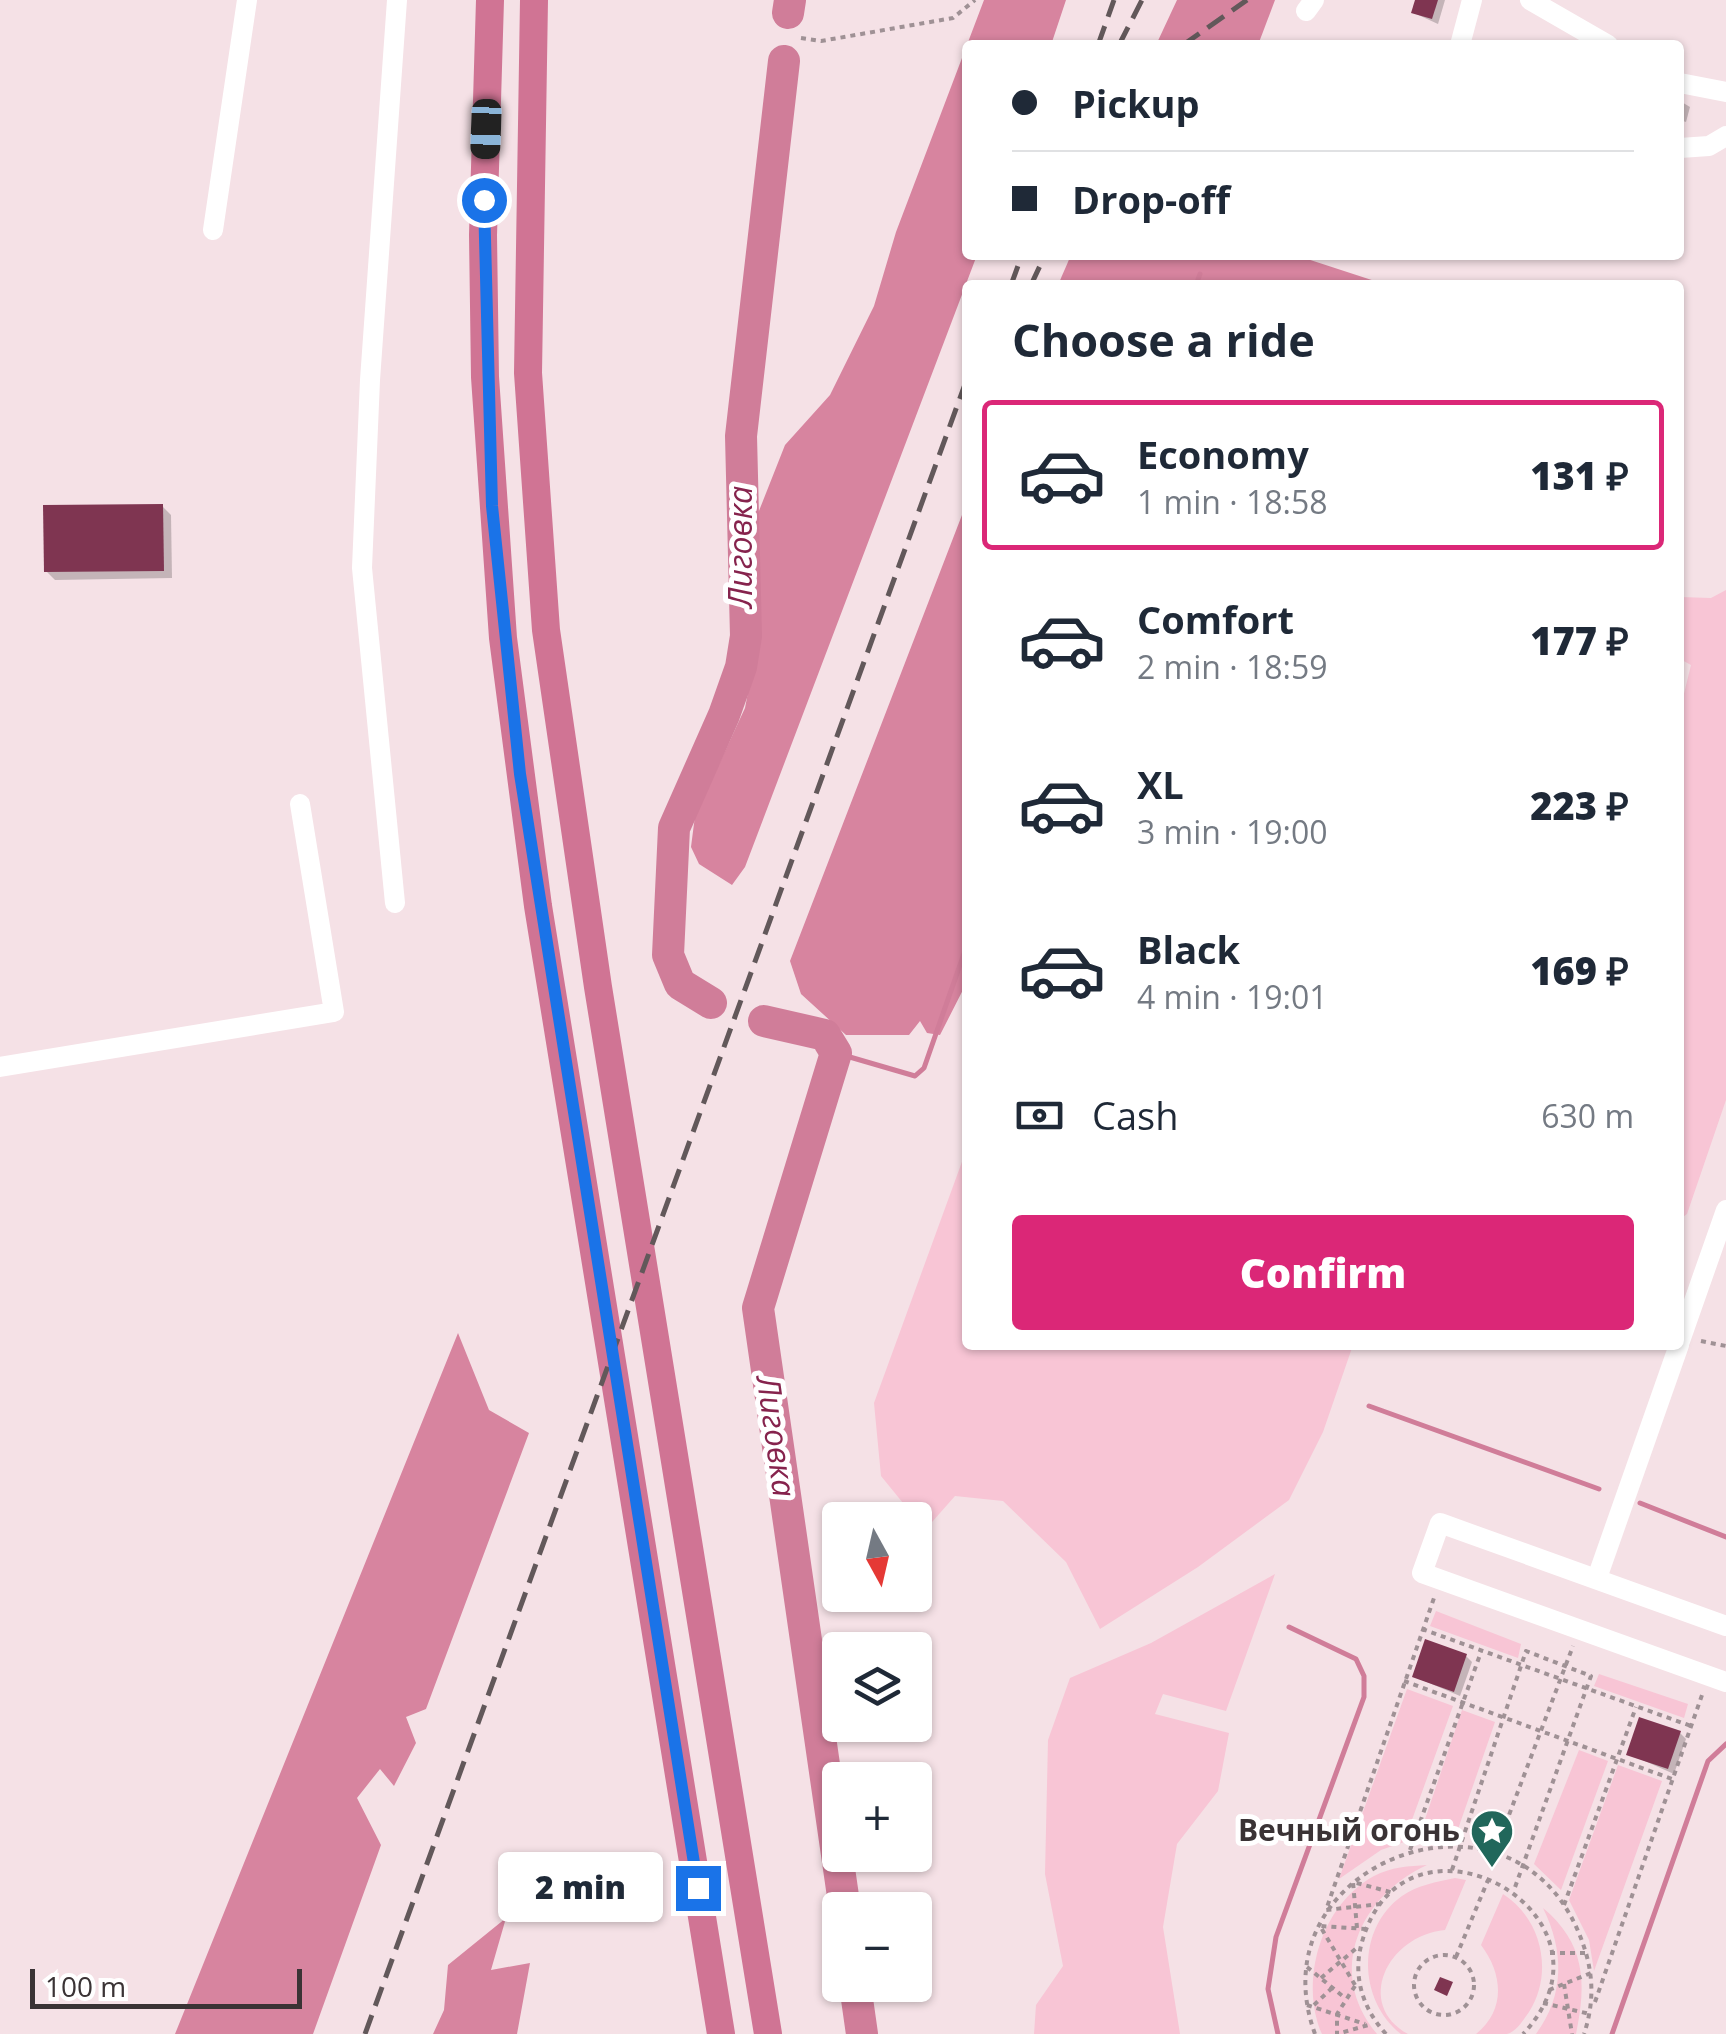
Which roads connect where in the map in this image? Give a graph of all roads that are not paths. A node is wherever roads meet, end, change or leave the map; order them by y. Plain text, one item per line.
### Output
1 (248, 0) edge
2 (396, 0) edge
3 (490, 0) edge
4 (534, 0) edge
5 (1472, 0) edge
6 (1530, 0) edge
7 (1461, 40) edge
8 (1599, 40) edge
9 (1684, 85) edge
10 (1726, 92) edge
11 (1726, 136) edge
12 (1684, 148) edge
13 (213, 230) dead end
14 (300, 804) dead end
15 (395, 902) dead end
16 (0, 1067) edge
17 (1726, 1210) edge
18 (1684, 1330) edge
19 (1677, 1350) edge
20 (1597, 1578) junction
21 (1726, 1626) edge
22 (1718, 1679) edge
23 (720, 2034) edge
24 (768, 2034) edge

1 - 13 street
2 - 15 street
3 - 23 highway
4 - 24 highway
5 - 7 street
6 - 8 street
9 - 10 street
11 - 12 street
14 - 16 street
17 - 18 street
19 - 20 street
20 - 21 street
20 - 22 street

